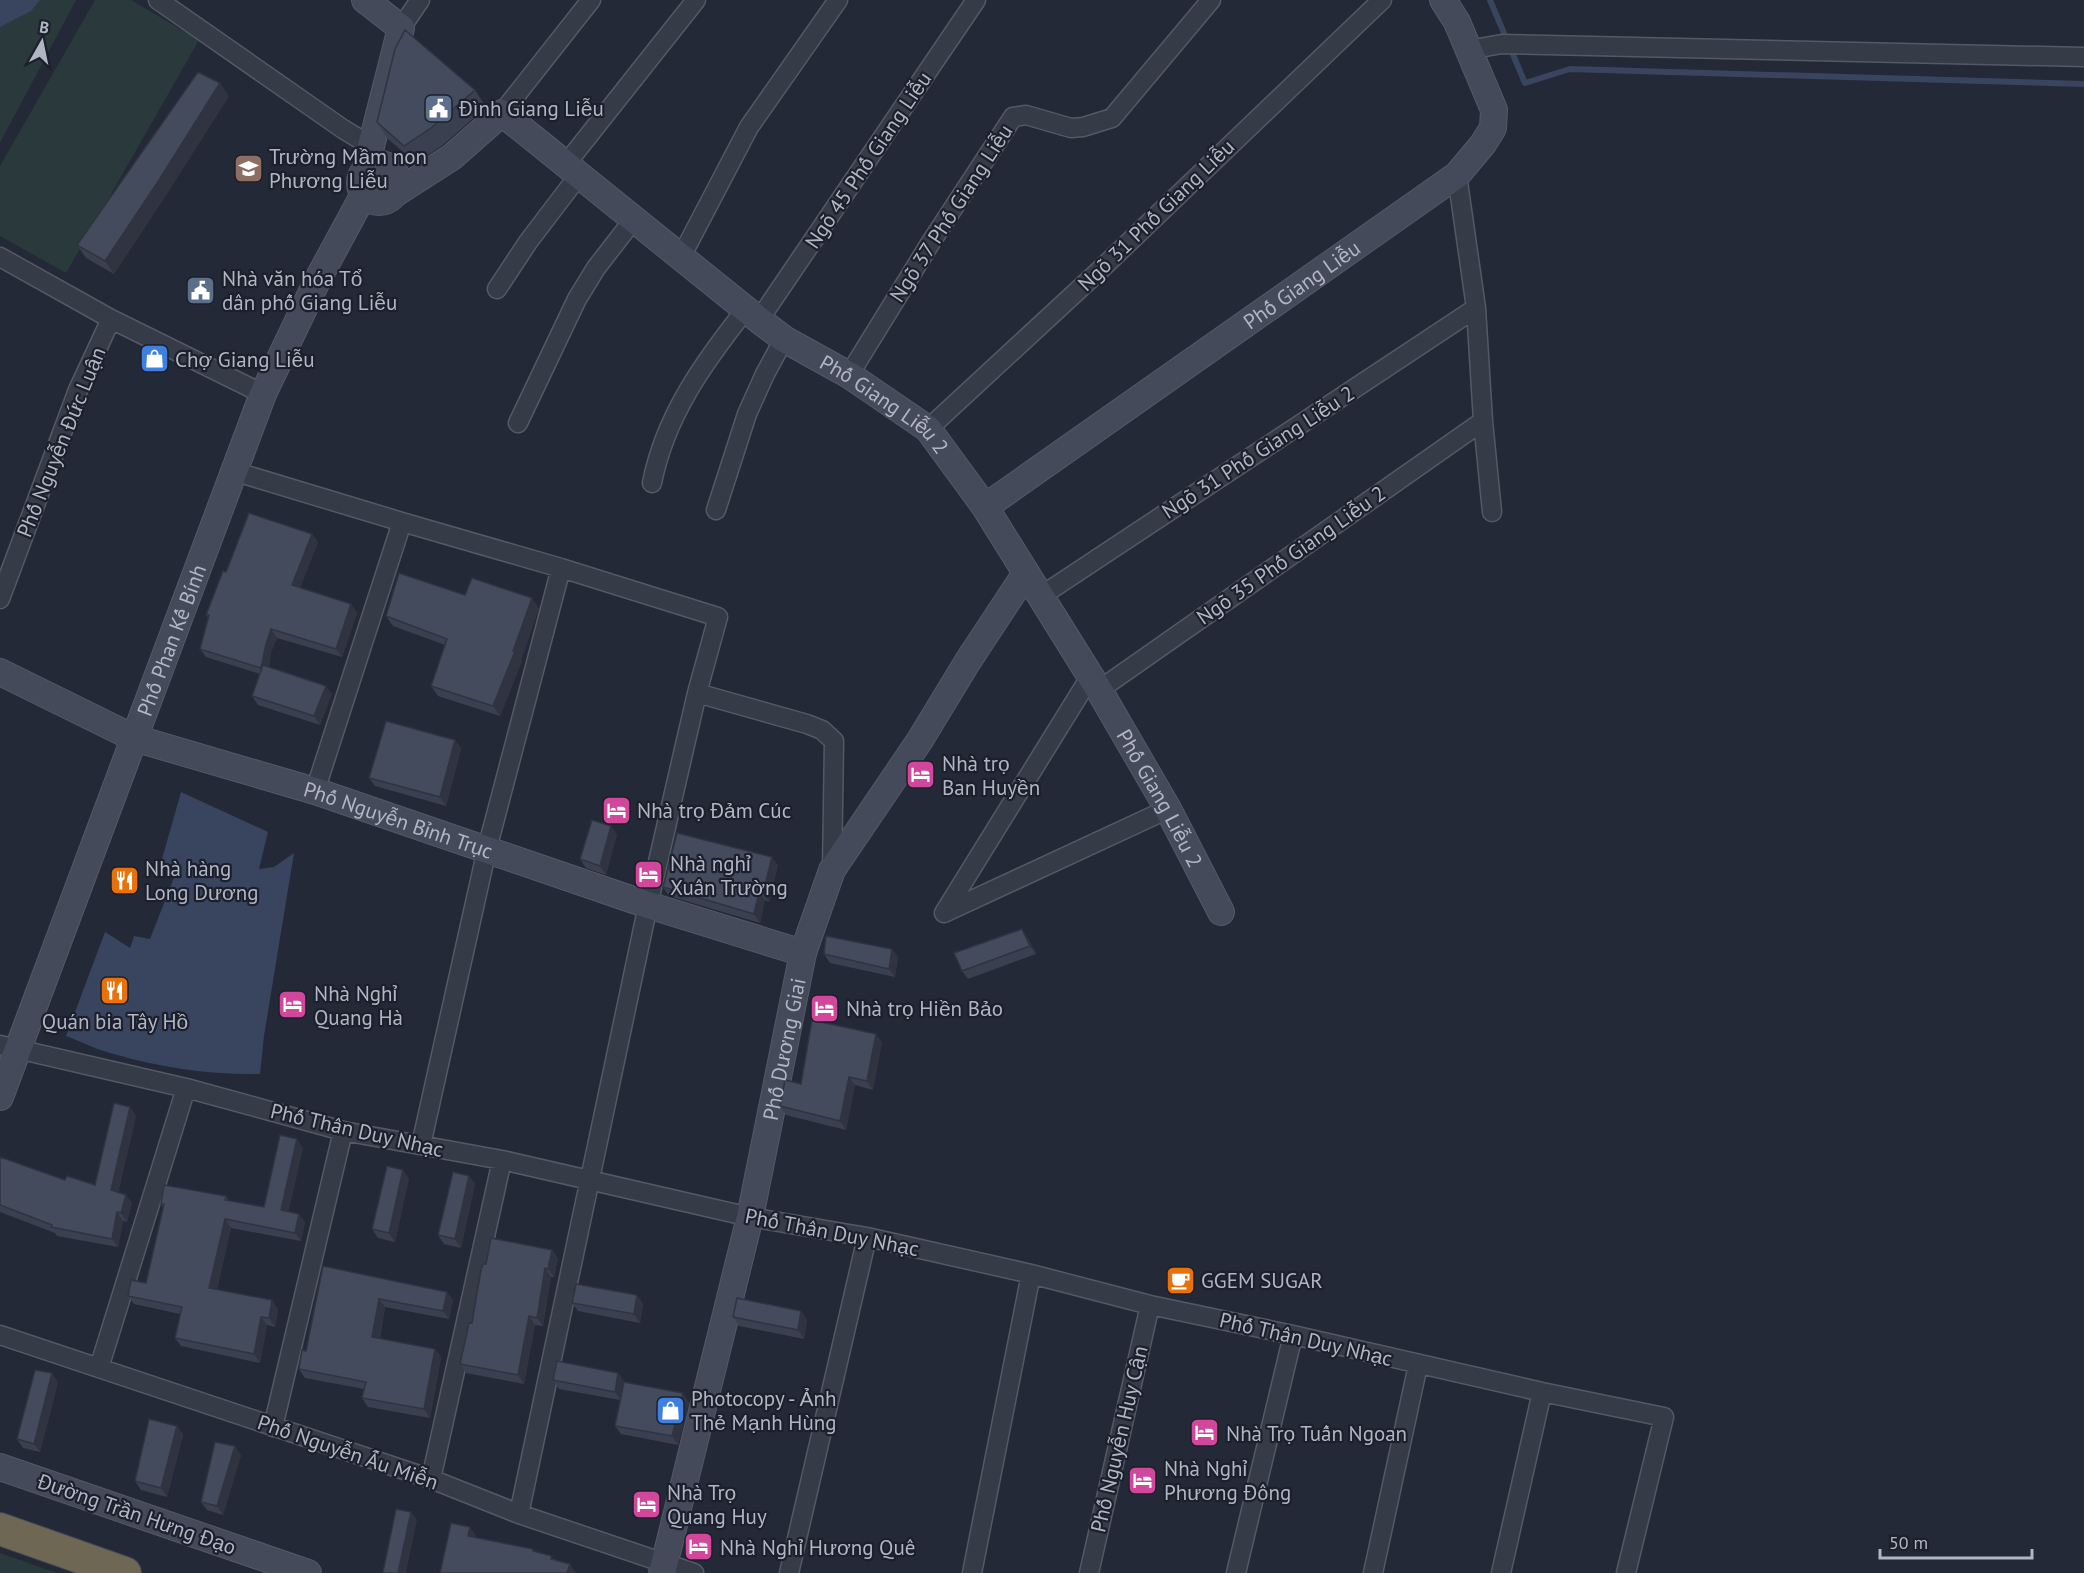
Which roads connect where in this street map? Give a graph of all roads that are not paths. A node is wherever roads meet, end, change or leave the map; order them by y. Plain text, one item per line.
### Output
1 (159, 0) edge
2 (365, 0) edge
3 (420, 0) edge
4 (591, 0) edge
5 (696, 0) edge
6 (838, 0) edge
7 (976, 0) edge
8 (1211, 0) edge
9 (1382, 0) edge
10 (1443, 0) edge
11 (401, 28) junction
12 (1468, 50) junction
13 (2084, 57) edge
14 (502, 113) junction
15 (371, 146) junction
16 (572, 169) junction
17 (1457, 175) junction
18 (364, 182) junction
19 (634, 219) junction
20 (0, 257) edge
21 (681, 257) junction
22 (497, 289) dead end
23 (1476, 308) junction
24 (752, 315) junction
25 (111, 319) junction
26 (784, 339) junction
27 (849, 375) junction
28 (263, 394) junction
29 (1483, 421) junction
30 (518, 423) dead end
31 (928, 429) junction
32 (233, 471) junction
33 (652, 483) dead end
34 (985, 507) junction
35 (716, 510) dead end
36 (1492, 512) dead end
37 (402, 522) junction
38 (561, 568) junction
39 (1026, 573) junction
40 (1041, 596) junction
41 (0, 599) edge
42 (0, 672) edge
43 (1094, 683) junction
44 (697, 693) junction
45 (134, 738) junction
46 (315, 791) junction
47 (1168, 809) junction
48 (487, 849) junction
49 (832, 870) junction
50 (648, 905) junction
51 (1221, 912) dead end
52 (803, 953) junction
53 (9, 1047) edge
54 (186, 1088) junction
55 (0, 1097) edge
56 (343, 1131) junction
57 (421, 1145) junction
58 (502, 1160) junction
59 (589, 1180) junction
60 (750, 1217) junction
61 (867, 1237) junction
62 (1032, 1274) junction
63 (1150, 1305) junction
64 (0, 1335) edge
65 (1293, 1335) junction
66 (1418, 1365) junction
67 (99, 1368) junction
68 (1542, 1392) junction
69 (273, 1426) junction
70 (0, 1467) edge
71 (431, 1479) junction
72 (519, 1514) junction
73 (0, 1528) edge
74 (663, 1568) edge
75 (125, 1573) edge
76 (308, 1573) edge
77 (694, 1573) edge
78 (789, 1573) edge
79 (972, 1573) edge
80 (1089, 1573) edge
81 (1236, 1573) edge
82 (1373, 1573) edge
83 (1502, 1573) edge
84 (1626, 1573) edge

1 - 15 street
2 - 11 main road
3 - 11 street
4 - 14 street
5 - 16 street
6 - 21 street
7 - 24 street, Ngõ 45 Phố Giang Liễu
8 - 27 street, Ngõ 37 Phố Giang Liễu
9 - 31 street, Ngõ 31 Phố Giang Liễu
10 - 12 main road, Phố Giang Liễu
11 - 15 main road, Phố Phan Kế Bính
12 - 13 street
12 - 17 main road, Phố Giang Liễu
14 - 16 main road, Phố Giang Liễu 2
14 - 18 main road
15 - 18 main road, Phố Phan Kế Bính
16 - 19 main road, Phố Giang Liễu 2
16 - 22 street
17 - 23 street
17 - 34 main road, Phố Giang Liễu
18 - 28 main road, Phố Phan Kế Bính
19 - 21 main road, Phố Giang Liễu 2
19 - 30 street
20 - 25 street
21 - 24 main road, Phố Giang Liễu 2
23 - 29 street
23 - 40 street, Ngõ 31 Phố Giang Liễu 2
24 - 26 main road, Phố Giang Liễu 2
24 - 33 street, Ngõ 45 Phố Giang Liễu
25 - 28 street
25 - 41 street, Phố Nguyễn Đức Luận
26 - 27 main road, Phố Giang Liễu 2
26 - 35 street
27 - 31 main road, Phố Giang Liễu 2
28 - 32 main road, Phố Phan Kế Bính
29 - 36 street
29 - 43 street, Ngõ 35 Phố Giang Liễu 2
31 - 34 main road, Phố Giang Liễu 2
32 - 37 street
32 - 45 main road, Phố Phan Kế Bính
34 - 39 main road, Phố Giang Liễu 2
37 - 38 street
37 - 46 street
38 - 44 street
38 - 48 street
39 - 40 main road, Phố Giang Liễu 2
39 - 49 main road, Phố Dương Giai
40 - 43 main road, Phố Giang Liễu 2
42 - 45 main road, Phố Nguyễn Bỉnh Trục
43 - 47 main road, Phố Giang Liễu 2
43 - 47 street
44 - 49 street
44 - 50 street
45 - 46 main road, Phố Nguyễn Bỉnh Trục
45 - 53 main road, Phố Phan Kế Bính
46 - 48 main road, Phố Nguyễn Bỉnh Trục
47 - 51 main road, Phố Giang Liễu 2
48 - 50 main road, Phố Nguyễn Bỉnh Trục
48 - 57 street
49 - 52 main road, Phố Dương Giai
50 - 52 main road, Phố Nguyễn Bỉnh Trục
50 - 59 street
52 - 60 main road, Phố Dương Giai
53 - 54 street, Phố Thân Duy Nhạc
53 - 55 main road, Phố Phan Kế Bính
54 - 56 street, Phố Thân Duy Nhạc
54 - 67 street
56 - 57 street, Phố Thân Duy Nhạc
56 - 69 street
57 - 58 street, Phố Thân Duy Nhạc
58 - 59 street, Phố Thân Duy Nhạc
58 - 71 street
59 - 60 street, Phố Thân Duy Nhạc
59 - 72 street
60 - 61 street, Phố Thân Duy Nhạc
60 - 74 main road, Phố Dương Giai
61 - 62 street, Phố Thân Duy Nhạc
61 - 78 street
62 - 63 street, Phố Thân Duy Nhạc
62 - 79 street
63 - 65 street, Phố Thân Duy Nhạc
63 - 80 street, Phố Nguyễn Huy Cận
64 - 67 street, Phố Nguyễn Ấu Miễn
65 - 66 street, Phố Thân Duy Nhạc
65 - 81 street
66 - 68 street, Phố Thân Duy Nhạc
66 - 82 street
67 - 69 street, Phố Nguyễn Ấu Miễn
68 - 83 street
68 - 84 street, Phố Thân Duy Nhạc
69 - 71 street, Phố Nguyễn Ấu Miễn
70 - 76 main road, Đường Trần Hưng Đạo
71 - 72 street, Phố Nguyễn Ấu Miễn
72 - 74 street, Phố Nguyễn Ấu Miễn
73 - 75 highway
74 - 77 street, Phố Nguyễn Ấu Miễn

